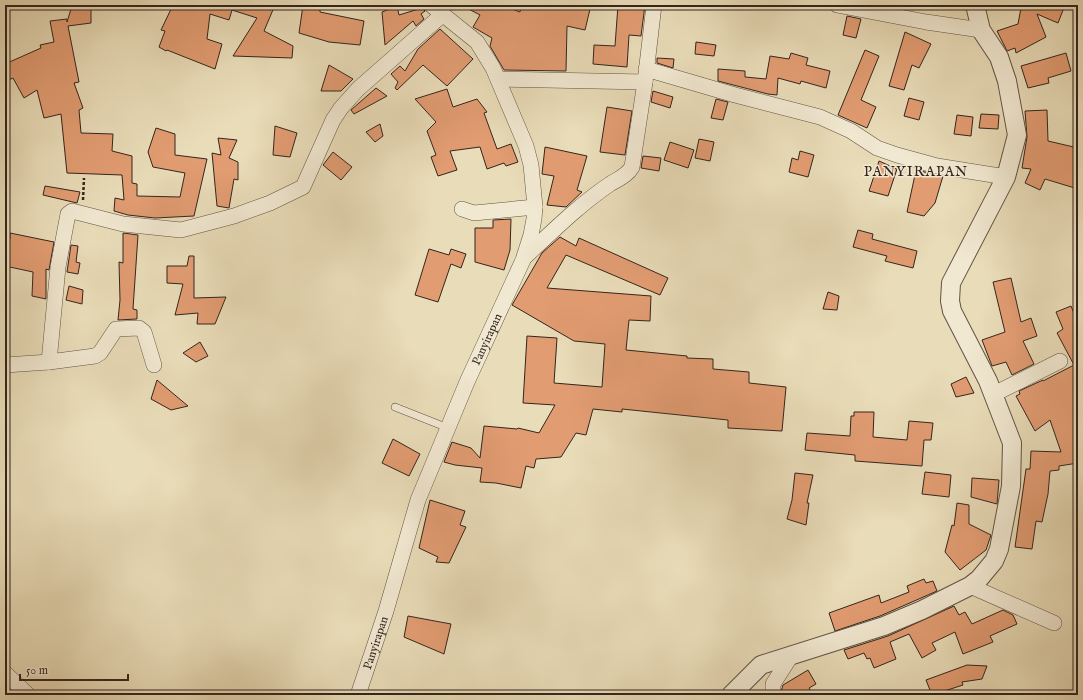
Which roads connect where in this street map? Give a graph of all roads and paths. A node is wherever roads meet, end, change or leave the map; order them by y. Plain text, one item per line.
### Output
1 (654, 5) edge
2 (837, 5) edge
3 (975, 5) edge
4 (436, 10) edge
5 (981, 30) junction
6 (646, 75) junction
7 (498, 79) junction
8 (1006, 177) junction
9 (84, 178) dead end
10 (535, 207) junction
11 (462, 208) dead end
12 (82, 213) junction
13 (523, 260) junction
14 (1060, 361) dead end
15 (49, 362) junction
16 (5, 365) edge
17 (154, 365) dead end
18 (994, 394) junction
19 (395, 407) dead end
20 (448, 428) junction
21 (970, 586) junction
22 (1054, 623) dead end
23 (790, 656) junction
24 (5, 673) edge
25 (773, 690) dead end
26 (28, 695) edge
27 (358, 695) edge
28 (731, 695) edge

1 - 6 street
2 - 5 street
3 - 5 street
4 - 7 street, Panyirapan
4 - 12 street
5 - 8 street
6 - 7 street
6 - 8 street
6 - 13 street
7 - 10 street, Panyirapan
8 - 18 street
9 - 12 path
10 - 11 street
10 - 13 street, Panyirapan
12 - 15 street
13 - 20 street, Panyirapan
14 - 18 street
15 - 16 street
15 - 17 street
18 - 21 street
19 - 20 lane
20 - 27 street, Panyirapan
21 - 22 street
21 - 23 street
23 - 25 street
23 - 28 street
24 - 26 street

